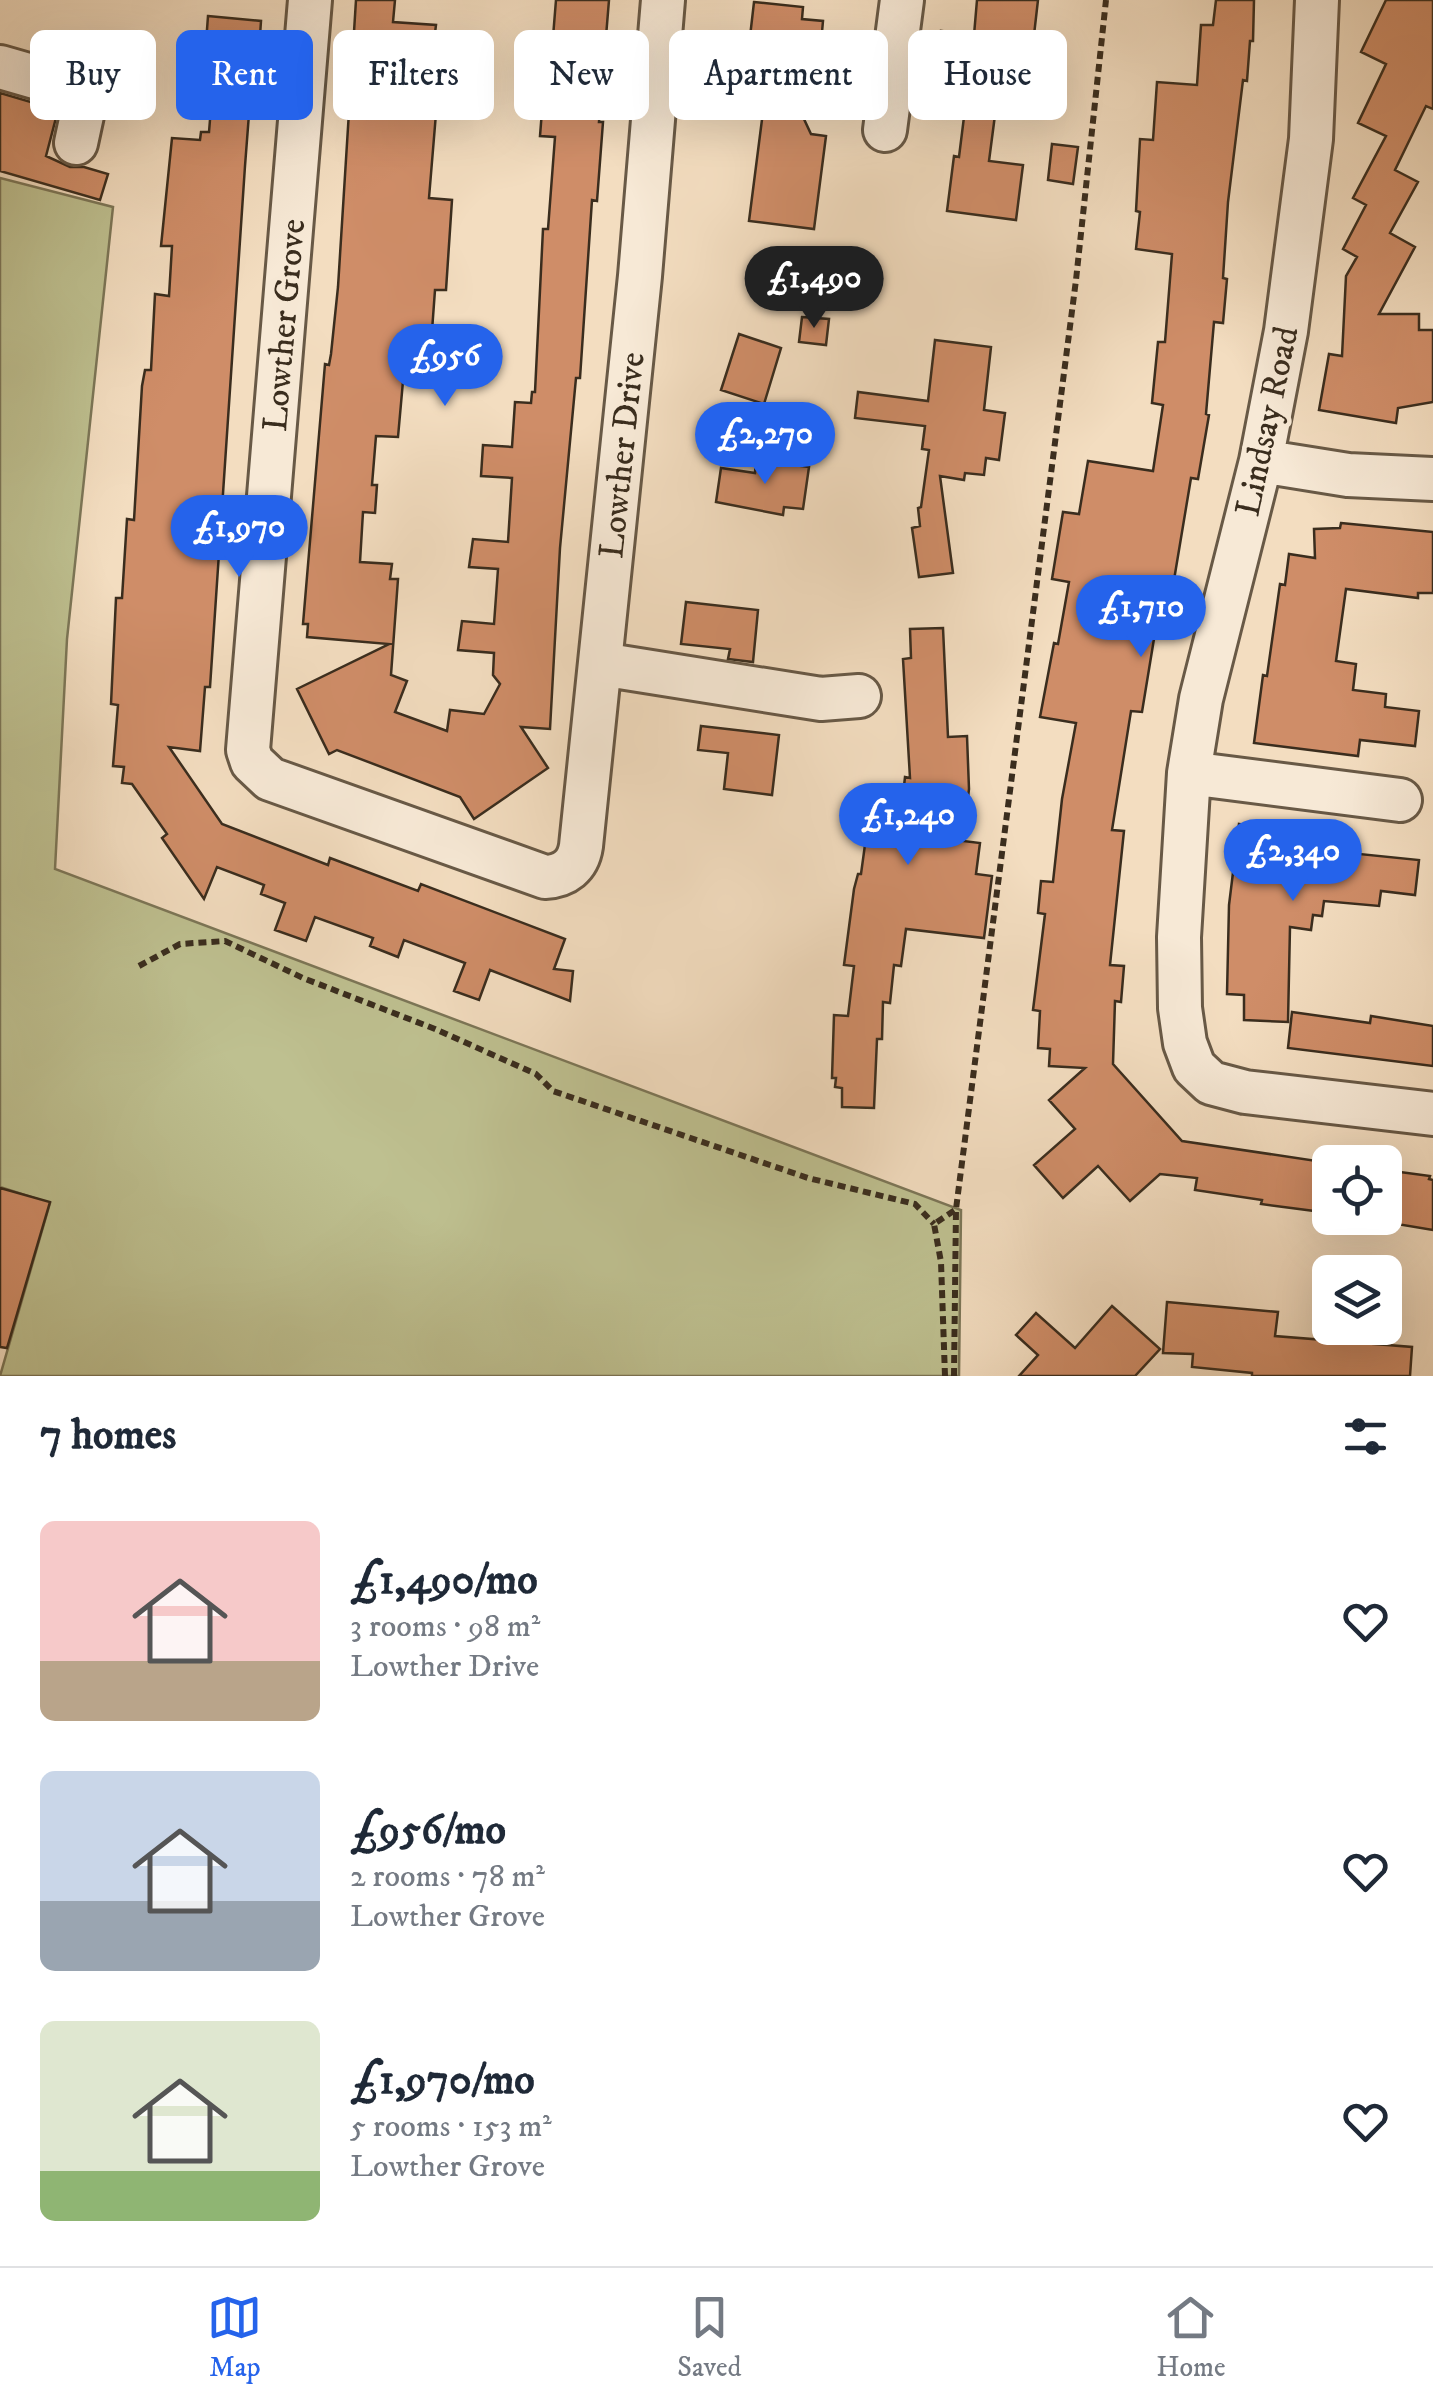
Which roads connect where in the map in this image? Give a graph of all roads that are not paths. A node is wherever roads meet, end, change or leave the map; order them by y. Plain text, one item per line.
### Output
1 (310, 0) edge
2 (663, 0) edge
3 (902, 0) edge
4 (1317, 0) edge
5 (0, 67) edge
6 (886, 130) dead end
7 (76, 142) dead end
8 (1262, 461) junction
9 (1433, 480) edge
10 (600, 664) junction
11 (858, 696) dead end
12 (1189, 773) junction
13 (1400, 800) dead end
14 (534, 874) joint
15 (1433, 1114) edge

1 - 14 street, Lowther Grove
2 - 10 street, Lowther Drive
3 - 6 street
4 - 8 street, Lindsay Road
5 - 7 street
8 - 9 street
8 - 12 street, Lindsay Road
10 - 11 street
10 - 14 street, Lowther Drive
12 - 13 street
12 - 15 street, Lindsay Road

